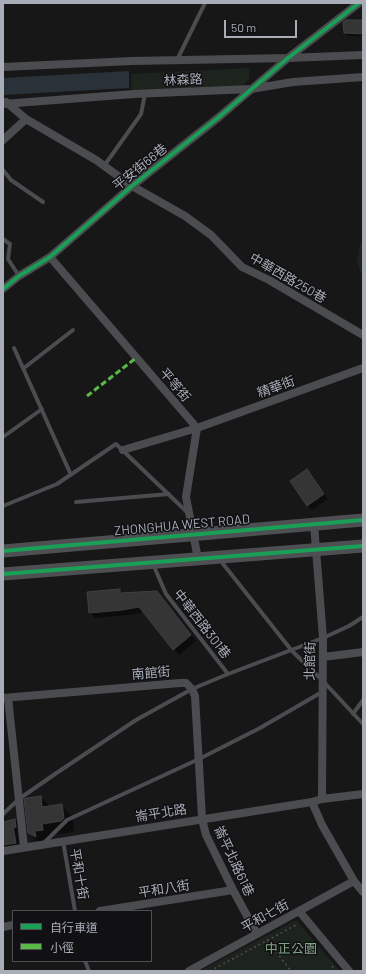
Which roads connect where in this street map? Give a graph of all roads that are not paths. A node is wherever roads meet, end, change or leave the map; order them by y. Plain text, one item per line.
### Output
1 (205, 3) edge
2 (359, 3) edge
3 (363, 55) edge
4 (288, 58) junction
5 (177, 60) junction
6 (3, 67) edge
7 (363, 77) edge
8 (251, 89) junction
9 (145, 94) junction
10 (6, 103) edge
11 (26, 119) junction
12 (3, 140) edge
13 (104, 166) junction
14 (3, 170) edge
15 (132, 186) junction
16 (42, 202) dead end
17 (3, 239) edge
18 (50, 257) junction
19 (19, 276) junction
20 (3, 289) edge
21 (73, 330) dead end
22 (363, 335) edge
23 (14, 348) dead end
24 (24, 368) junction
25 (363, 368) edge
26 (42, 409) junction
27 (197, 428) junction
28 (3, 437) edge
29 (123, 450) junction
30 (71, 475) junction
31 (169, 494) junction
32 (76, 502) dead end
33 (3, 506) edge
34 (189, 514) junction
35 (363, 520) edge
36 (314, 524) junction
37 (193, 534) junction
38 (363, 546) edge
39 (3, 550) edge
40 (316, 550) junction
41 (218, 558) junction
42 (198, 559) junction
43 (153, 563) junction
44 (3, 574) edge
45 (363, 617) edge
46 (323, 638) junction
47 (292, 651) junction
48 (363, 652) edge
49 (323, 657) junction
50 (228, 674) junction
51 (322, 680) junction
52 (192, 689) junction
53 (322, 692) junction
54 (6, 698) edge
55 (363, 700) edge
56 (353, 714) junction
57 (363, 724) edge
58 (198, 760) junction
59 (363, 794) edge
60 (19, 799) junction
61 (322, 799) junction
62 (312, 802) junction
63 (3, 814) edge
64 (202, 819) junction
65 (63, 841) junction
66 (43, 844) junction
67 (24, 847) junction
68 (3, 851) edge
69 (354, 881) junction
70 (233, 890) junction
71 (363, 892) edge
72 (75, 910) edge
73 (106, 910) edge
74 (299, 911) junction
75 (257, 934) junction
76 (86, 962) edge
77 (90, 971) edge
78 (189, 971) edge
79 (349, 971) edge

1 - 5 lane
2 - 4 street, 平安街66巷
3 - 4 street, 林森路
4 - 5 street, 林森路
4 - 8 street, 平安街66巷
5 - 6 street, 林森路
7 - 8 street, 林森路
8 - 9 street, 林森路
8 - 15 street, 平安街66巷
9 - 10 street, 林森路
9 - 13 lane
10 - 11 street, 中華西路250巷
11 - 12 street
11 - 13 street, 中華西路250巷
13 - 15 street, 中華西路250巷
14 - 16 lane
15 - 18 street, 平安街66巷
15 - 22 street, 中華西路250巷
17 - 19 lane
18 - 19 street, 平安街66巷
18 - 27 street, 平等街
19 - 20 street, 平安街66巷
21 - 24 lane
23 - 24 lane
24 - 26 lane
25 - 27 street, 精華街
26 - 28 lane
26 - 30 lane
27 - 29 street, 精華街
27 - 34 street
29 - 30 lane
29 - 31 lane
30 - 33 lane
31 - 32 lane
31 - 34 lane
34 - 37 street
35 - 36 main road, ZHONGHUA WEST ROAD
36 - 37 main road, ZHONGHUA WEST ROAD
36 - 40 street, 北館街
37 - 39 main road, ZHONGHUA WEST ROAD
37 - 42 street
38 - 40 main road
40 - 41 main road
40 - 46 street, 北館街
41 - 42 main road
41 - 47 lane
42 - 43 main road
43 - 44 main road
43 - 50 lane, 中華西路301巷
45 - 46 lane
46 - 47 lane
46 - 49 street, 北館街
47 - 50 lane
47 - 51 lane
48 - 49 street
49 - 51 street, 北館街
50 - 52 lane
51 - 53 street, 北館街
51 - 56 lane
52 - 54 street, 南館街
52 - 58 street
52 - 60 lane
53 - 58 lane
53 - 61 street, 北館街
54 - 60 street
55 - 56 lane
56 - 57 lane
58 - 64 street
58 - 66 lane
59 - 61 street, 崙平北路
60 - 63 lane
60 - 67 street
61 - 62 street, 崙平北路
62 - 64 street, 崙平北路
62 - 69 street
64 - 65 street, 崙平北路
64 - 70 street, 崙平北路61巷
65 - 66 street, 崙平北路
65 - 72 lane, 平和十街
66 - 67 street, 崙平北路
67 - 68 street, 崙平北路
69 - 71 street
69 - 74 street, 平和七街
70 - 73 street, 平和八街
70 - 75 street, 崙平北路61巷
74 - 75 street, 平和七街
74 - 79 street
75 - 78 street, 平和七街
76 - 77 lane

